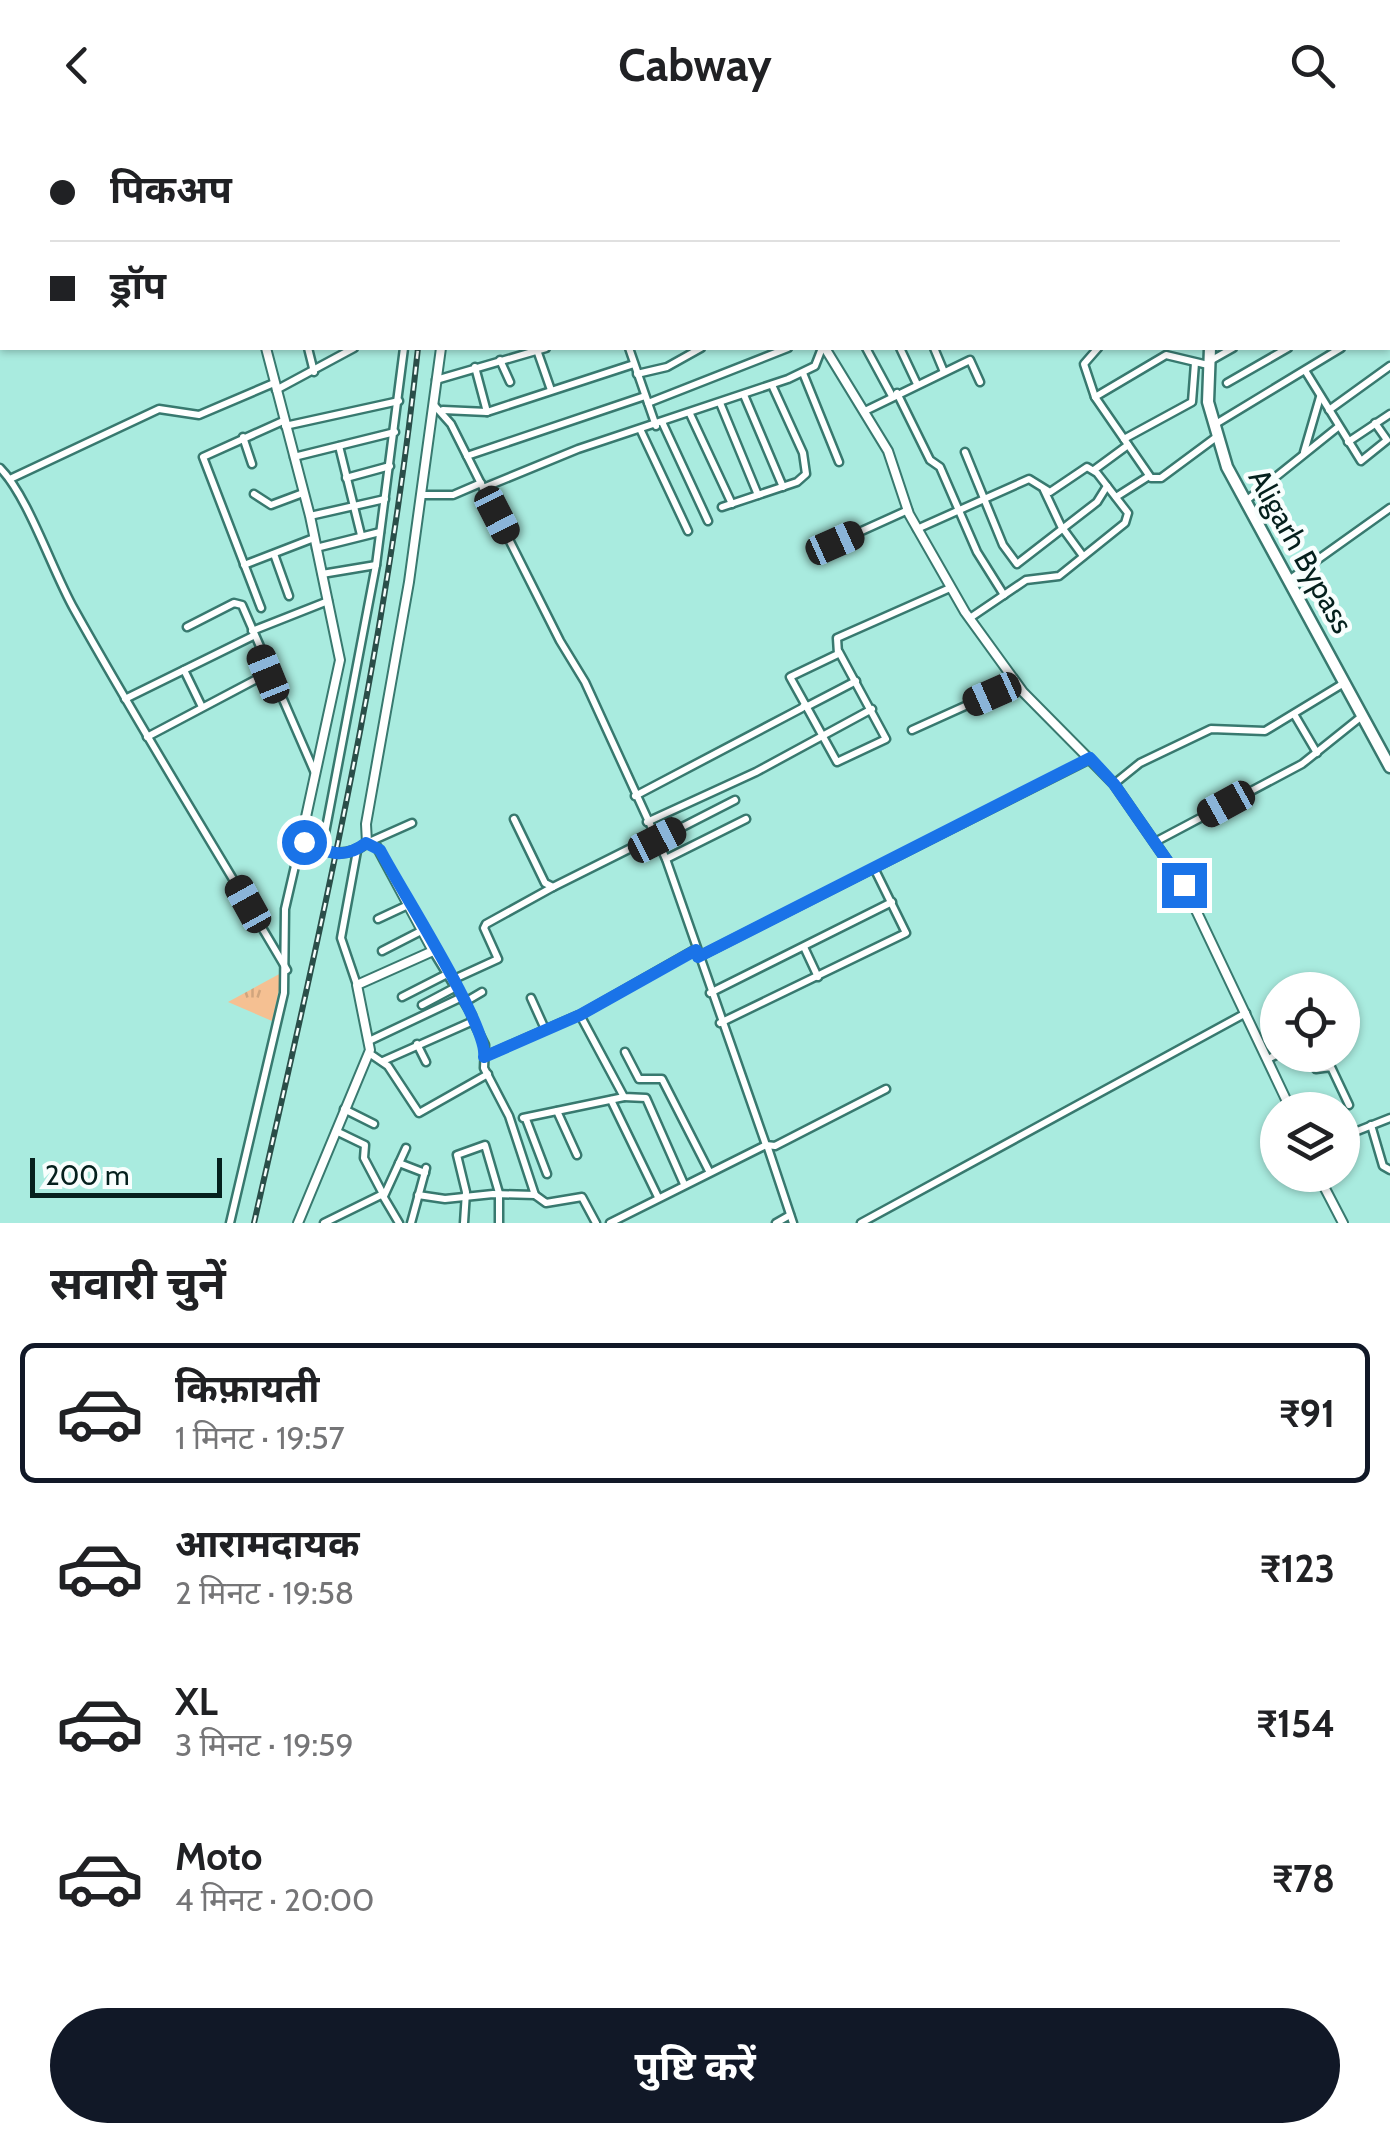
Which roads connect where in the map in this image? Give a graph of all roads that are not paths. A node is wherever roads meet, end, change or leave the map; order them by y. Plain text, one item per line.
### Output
1 (266, 350) edge
2 (308, 350) edge
3 (351, 350) edge
4 (404, 350) edge
5 (441, 350) edge
6 (538, 350) edge
7 (542, 350) edge
8 (629, 350) edge
9 (698, 350) edge
10 (783, 350) edge
11 (823, 350) edge
12 (825, 350) edge
13 (867, 350) edge
14 (901, 350) edge
15 (935, 350) edge
16 (1096, 350) edge
17 (1209, 350) edge
18 (1229, 350) edge
19 (1285, 350) edge
20 (1338, 350) edge
21 (500, 360) junction
22 (634, 364) junction
23 (1203, 364) junction
24 (1390, 366) edge
25 (476, 367) junction
26 (314, 372) junction
27 (803, 372) junction
28 (944, 372) junction
29 (1306, 372) junction
30 (638, 374) junction
31 (436, 380) junction
32 (510, 382) dead end
33 (980, 382) dead end
34 (916, 384) junction
35 (1227, 384) dead end
36 (772, 385) junction
37 (275, 386) junction
38 (552, 390) junction
39 (744, 395) junction
40 (894, 395) junction
41 (1320, 396) junction
42 (1095, 398) junction
43 (646, 400) junction
44 (399, 401) junction
45 (720, 403) junction
46 (438, 408) junction
47 (1329, 410) junction
48 (865, 411) junction
49 (487, 412) junction
50 (690, 414) junction
51 (1390, 414) edge
52 (1375, 423) junction
53 (283, 424) junction
54 (659, 424) junction
55 (1338, 427) junction
56 (640, 431) junction
57 (395, 432) junction
58 (1214, 432) junction
59 (244, 437) junction
60 (1126, 442) junction
61 (1348, 442) junction
62 (340, 446) junction
63 (965, 452) dead end
64 (467, 456) junction
65 (1304, 456) junction
66 (293, 458) junction
67 (839, 462) dead end
68 (252, 464) dead end
69 (390, 466) junction
70 (0, 468) edge
71 (1094, 470) junction
72 (1149, 476) junction
73 (346, 478) junction
74 (10, 479) junction
75 (482, 486) junction
76 (1108, 486) junction
77 (783, 487) junction
78 (1044, 489) junction
79 (303, 493) junction
80 (254, 494) dead end
81 (422, 495) junction
82 (758, 495) junction
83 (1116, 497) junction
84 (384, 499) junction
85 (984, 499) junction
86 (1246, 501) junction
87 (732, 504) junction
88 (354, 506) junction
89 (722, 506) dead end
90 (1390, 508) edge
91 (908, 510) junction
92 (958, 512) junction
93 (310, 516) junction
94 (708, 521) dead end
95 (1063, 529) junction
96 (917, 530) junction
97 (688, 531) dead end
98 (380, 532) junction
99 (362, 535) junction
100 (315, 543) junction
101 (835, 543) dead end
102 (274, 554) junction
103 (1083, 556) junction
104 (244, 565) junction
105 (376, 565) junction
106 (322, 574) junction
107 (1290, 580) junction
108 (950, 588) junction
109 (1004, 594) junction
110 (289, 596) dead end
111 (328, 601) junction
112 (261, 608) dead end
113 (970, 618) junction
114 (188, 627) dead end
115 (253, 633) junction
116 (838, 651) junction
117 (184, 670) junction
118 (268, 674) junction
119 (856, 681) junction
120 (1016, 683) junction
121 (1341, 685) junction
122 (124, 699) junction
123 (806, 706) junction
124 (202, 707) junction
125 (872, 708) junction
126 (1294, 714) junction
127 (1363, 715) junction
128 (912, 730) dead end
129 (822, 736) junction
130 (148, 737) junction
131 (1317, 753) junction
132 (1090, 758) junction
133 (1390, 767) edge
134 (315, 773) junction
135 (1114, 784) junction
136 (635, 796) junction
137 (735, 800) dead end
138 (514, 818) dead end
139 (746, 819) dead end
140 (647, 822) junction
141 (412, 823) dead end
142 (656, 838) junction
143 (301, 840) junction
144 (1155, 842) junction
145 (366, 843) junction
146 (322, 850) junction
147 (357, 851) junction
148 (666, 860) junction
149 (875, 870) junction
150 (553, 886) junction
151 (893, 901) junction
152 (408, 905) junction
153 (378, 919) dead end
154 (423, 930) junction
155 (804, 947) junction
156 (382, 950) dead end
157 (434, 951) junction
158 (697, 953) junction
159 (287, 970) junction
160 (818, 977) junction
161 (452, 980) junction
162 (356, 986) junction
163 (482, 992) dead end
164 (710, 993) junction
165 (402, 997) dead end
166 (530, 998) dead end
167 (464, 999) junction
168 (422, 1006) dead end
169 (1246, 1014) junction
170 (580, 1015) junction
171 (472, 1020) junction
172 (720, 1023) junction
173 (545, 1029) junction
174 (369, 1041) junction
175 (1260, 1043) edge
176 (417, 1044) junction
177 (625, 1052) dead end
178 (369, 1053) junction
179 (484, 1057) junction
180 (382, 1061) junction
181 (426, 1062) dead end
182 (488, 1074) junction
183 (886, 1089) dead end
184 (624, 1097) junction
185 (611, 1100) junction
186 (344, 1108) junction
187 (556, 1111) junction
188 (524, 1118) junction
189 (1390, 1118) edge
190 (511, 1120) junction
191 (374, 1124) dead end
192 (1371, 1125) junction
193 (334, 1130) junction
194 (1360, 1130) edge
195 (767, 1146) junction
196 (406, 1148) dead end
197 (577, 1155) dead end
198 (399, 1162) junction
199 (1390, 1170) edge
200 (709, 1171) junction
201 (546, 1174) dead end
202 (684, 1184) junction
203 (1327, 1192) edge
204 (500, 1194) junction
205 (418, 1195) junction
206 (535, 1195) junction
207 (383, 1196) junction
208 (465, 1197) junction
209 (658, 1197) junction
210 (791, 1219) edge
211 (230, 1223) edge
212 (298, 1223) edge
213 (324, 1223) edge
214 (399, 1223) edge
215 (411, 1223) edge
216 (464, 1223) edge
217 (499, 1223) edge
218 (596, 1223) edge
219 (610, 1223) edge
220 (776, 1223) edge
221 (861, 1223) edge
222 (1344, 1223) edge

1 - 37 street
2 - 26 street
3 - 26 street
4 - 44 street
5 - 31 street
6 - 21 street
7 - 38 street
8 - 22 street
9 - 30 street
10 - 43 street
11 - 27 street
12 - 48 street
13 - 40 street
14 - 34 street
15 - 28 street
16 - 42 street
17 - 23 highway, Aligarh Bypass
18 - 23 street
19 - 35 street
20 - 29 street
21 - 25 street
21 - 32 street
22 - 30 street
22 - 38 street
23 - 42 street
23 - 58 highway, Aligarh Bypass
23 - 60 street
24 - 47 street
25 - 31 street
25 - 49 street
26 - 37 street
27 - 36 street
27 - 67 street
28 - 33 street
28 - 34 street
29 - 41 street
29 - 58 street
30 - 43 street
31 - 46 street
34 - 40 street
36 - 39 street
36 - 77 street
37 - 53 street
37 - 74 street
38 - 49 street
39 - 45 street
39 - 77 street
40 - 48 street
40 - 92 street
41 - 47 street
41 - 65 street
42 - 60 street
43 - 54 street
43 - 64 street
44 - 53 street
44 - 57 street
45 - 50 street
45 - 82 street
46 - 49 street
46 - 64 street
46 - 81 street
47 - 55 street
48 - 91 street
50 - 54 street
50 - 87 street
51 - 52 street
52 - 61 street
52 - 61 street
53 - 59 street
53 - 66 street
54 - 56 street
54 - 94 street
55 - 61 street
55 - 65 street
56 - 75 street
56 - 97 street
57 - 62 street
57 - 69 street
58 - 72 street
58 - 86 highway, Aligarh Bypass
59 - 68 street
59 - 104 street
60 - 71 street
60 - 72 street
62 - 66 street
62 - 73 street
63 - 85 street
64 - 75 street
65 - 86 street
66 - 79 street
69 - 73 street
69 - 84 street
70 - 74 street
71 - 76 street
71 - 78 street
72 - 83 street
73 - 88 street
74 - 122 street
75 - 81 street
75 - 136 street
76 - 83 street
76 - 95 street
77 - 82 street
78 - 85 street
78 - 95 street
79 - 80 street
79 - 93 street
81 - 145 street
82 - 87 street
83 - 103 street
84 - 88 street
84 - 98 street
85 - 92 street
85 - 95 street
86 - 107 highway, Aligarh Bypass
87 - 89 street
88 - 93 street
88 - 99 street
90 - 107 street
91 - 96 street
91 - 101 street
92 - 96 street
92 - 109 street
93 - 100 street
95 - 103 street
96 - 108 street
98 - 99 street
98 - 105 street
99 - 100 street
100 - 102 street
100 - 106 street
102 - 104 street
102 - 110 street
103 - 109 street
104 - 112 street
105 - 106 street
105 - 146 street
106 - 111 street
107 - 121 highway, Aligarh Bypass
108 - 113 street
108 - 116 street
109 - 113 street
111 - 115 street
111 - 134 street
113 - 120 street
114 - 115 street
115 - 117 street
115 - 118 street
116 - 119 street
116 - 123 street
117 - 122 street
117 - 124 street
118 - 124 street
118 - 134 street
119 - 123 street
119 - 125 street
120 - 128 street
120 - 132 street
121 - 126 street
121 - 127 highway, Aligarh Bypass
122 - 130 street
123 - 129 street
123 - 136 street
124 - 130 street
125 - 129 street
125 - 129 street
126 - 131 street
126 - 135 street
127 - 131 street
127 - 133 highway, Aligarh Bypass
129 - 140 street
130 - 159 street
131 - 144 street
132 - 135 street
132 - 149 street
134 - 143 street
135 - 144 street
136 - 140 street
137 - 142 street
138 - 150 street
139 - 148 street
140 - 142 street
141 - 145 street
142 - 148 street
142 - 150 street
143 - 146 street
143 - 159 street
144 - 169 street
145 - 147 street
145 - 152 street
146 - 147 street
147 - 162 street
148 - 158 street
149 - 151 street
149 - 158 street
150 - 161 street
151 - 155 street
151 - 160 street
152 - 153 street
152 - 154 street
154 - 156 street
154 - 157 street
155 - 160 street
155 - 164 street
157 - 161 street
157 - 162 street
158 - 164 street
158 - 170 street
159 - 211 street
160 - 172 street
161 - 165 street
161 - 167 street
161 - 168 street
162 - 174 street
163 - 167 street
164 - 172 street
166 - 173 street
167 - 171 street
167 - 174 street
169 - 175 street
169 - 221 street
170 - 173 street
170 - 184 street
171 - 176 street
171 - 179 street
172 - 195 street
173 - 179 street
174 - 178 street
176 - 180 street
176 - 181 street
177 - 200 street
178 - 180 street
178 - 186 street
179 - 182 street
180 - 182 street
182 - 190 street
183 - 195 street
184 - 185 street
184 - 202 street
185 - 187 street
185 - 209 street
186 - 191 street
186 - 193 street
187 - 188 street
187 - 197 street
188 - 190 street
188 - 201 street
189 - 192 street
190 - 206 street
192 - 194 street
192 - 199 street
193 - 207 street
193 - 212 street
195 - 200 street
195 - 210 street
196 - 198 street
198 - 205 street
198 - 207 street
200 - 202 street
202 - 209 street
203 - 222 street
204 - 206 street
204 - 208 street
204 - 208 street
204 - 217 street
205 - 208 street
205 - 215 street
206 - 218 street
207 - 213 street
207 - 214 street
208 - 216 street
209 - 219 street
210 - 220 street

